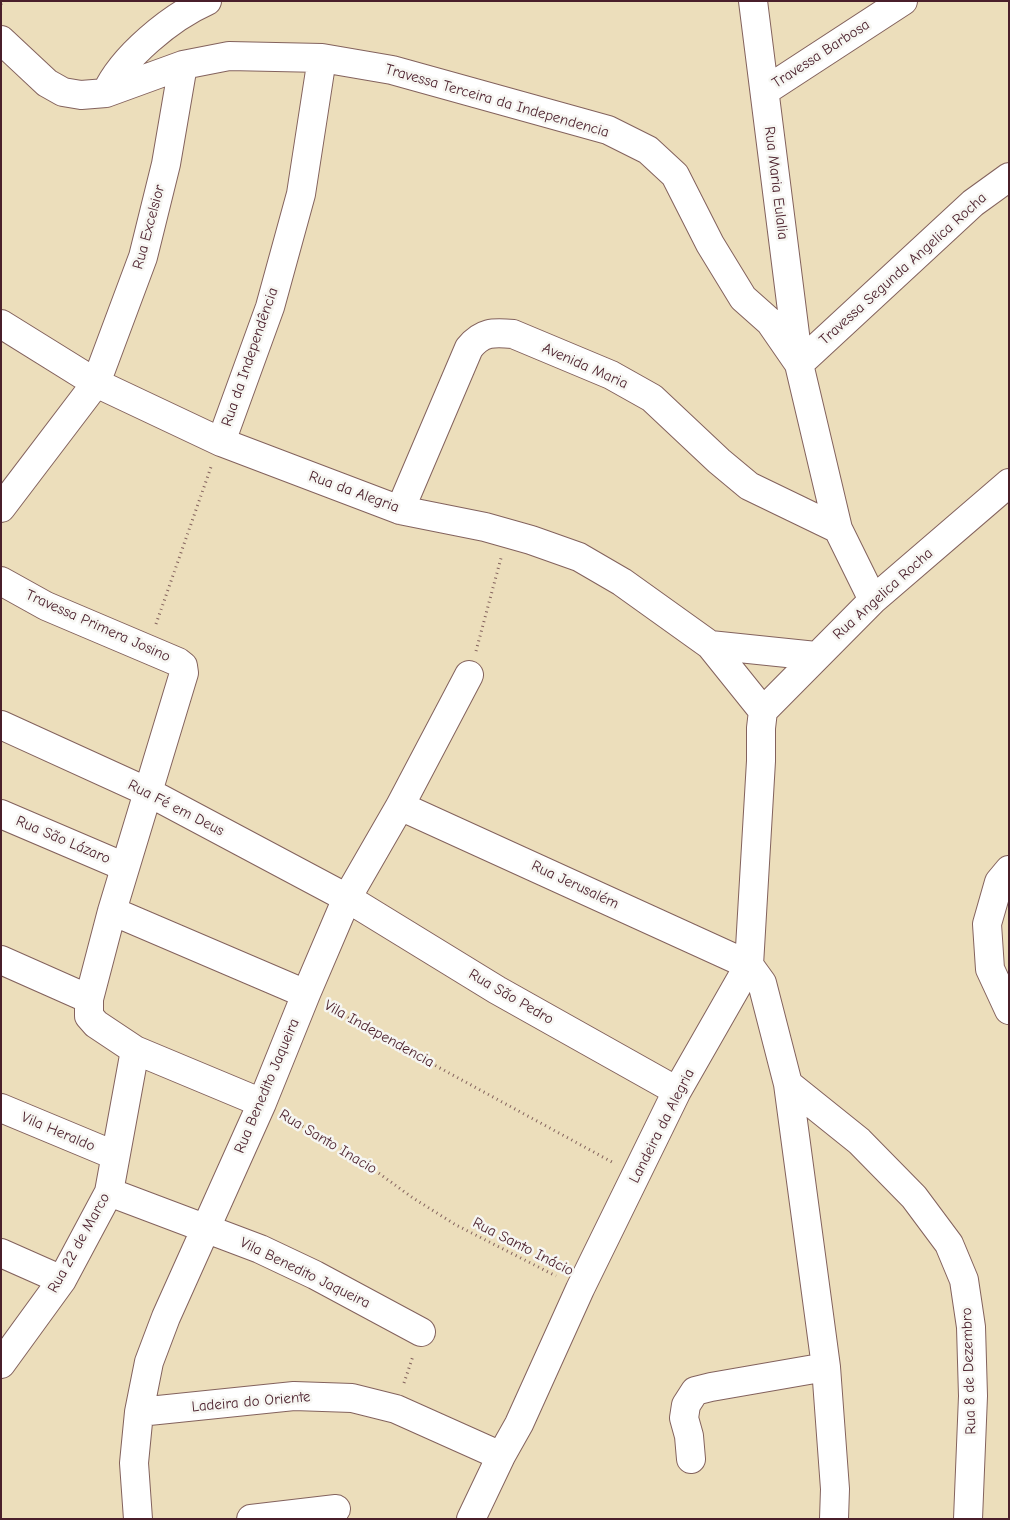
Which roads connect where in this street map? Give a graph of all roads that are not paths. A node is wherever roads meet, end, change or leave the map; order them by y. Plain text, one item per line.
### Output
1 (207, 1) edge
2 (753, 1) edge
3 (903, 1) edge
4 (1, 40) edge
5 (322, 58) junction
6 (183, 65) junction
7 (765, 90) junction
8 (106, 93) junction
9 (1009, 176) edge
10 (1, 324) edge
11 (799, 364) junction
12 (96, 383) junction
13 (220, 442) junction
14 (1009, 483) edge
15 (1, 508) edge
16 (400, 510) junction
17 (838, 529) junction
18 (1, 581) edge
19 (873, 600) junction
20 (710, 645) junction
21 (816, 656) junction
22 (469, 675) road end
23 (763, 711) junction
24 (1, 725) edge
25 (148, 792) junction
26 (400, 806) junction
27 (1, 814) edge
28 (125, 867) junction
29 (1003, 886) edge
30 (347, 898) junction
31 (112, 911) junction
32 (1, 960) edge
33 (749, 965) junction
34 (306, 994) junction
35 (89, 1008) junction
36 (1009, 1010) edge
37 (135, 1050) junction
38 (788, 1084) junction
39 (677, 1091) junction
40 (262, 1103) junction
41 (1, 1108) edge
42 (114, 1155) junction
43 (109, 1192) junction
44 (205, 1228) junction
45 (1, 1253) edge
46 (62, 1280) junction
47 (422, 1332) road end
48 (1, 1364) edge
49 (826, 1367) junction
50 (139, 1412) junction
51 (501, 1456) junction
52 (691, 1459) dead end
53 (336, 1509) dead end
54 (138, 1519) edge
55 (251, 1519) edge
56 (471, 1519) edge
57 (834, 1519) edge
58 (968, 1519) edge

1 - 8 street
2 - 7 street, Rua Maria Eulalia
3 - 7 street, Travessa Barbosa
4 - 8 street, Travessa Terceira da Independencia
5 - 6 street, Travessa Terceira da Independencia
5 - 11 street, Travessa Terceira da Independencia
5 - 13 street, Rua da Independência
6 - 8 street, Travessa Terceira da Independencia
6 - 12 street, Rua Excelsior
7 - 11 street, Rua Maria Eulalia
9 - 11 street, Travessa Segunda Angelica Rocha
10 - 12 street, Rua da Alegria
11 - 17 street, Travessa Terceira da Independencia
12 - 13 street, Rua da Alegria
12 - 15 street, Rua Excelsior
13 - 16 street, Rua da Alegria
14 - 19 street, Rua Angelica Rocha
16 - 17 street, Avenida Maria
16 - 20 street, Rua da Alegria
17 - 19 street, Travessa Terceira da Independencia
18 - 25 street, Travessa Primera Josino
19 - 21 street, Rua Angelica Rocha
20 - 21 street, Rua da Alegria
20 - 23 street, Rua da Alegria
21 - 23 street, Rua Angelica Rocha
22 - 26 street, Rua Benedito Jaqueira
23 - 33 street, Landeira da Alegria
24 - 25 street, Rua Fé em Deus
25 - 28 street, Travessa Primera Josino
25 - 30 street, Rua Fé em Deus
26 - 30 street, Rua Benedito Jaqueira
26 - 33 street, Rua Jerusalém
27 - 28 street, Rua São Lázaro
28 - 31 street, Travessa Primera Josino
29 - 36 street
30 - 34 street, Rua Benedito Jaqueira
30 - 39 street, Rua São Pedro
31 - 34 street, Vila Independencia
31 - 35 street, Travessa Primera Josino
32 - 35 street, Rua Santo Inacio
33 - 38 street
33 - 39 street, Landeira da Alegria
34 - 40 street, Rua Benedito Jaqueira
35 - 37 street, Rua Santo Inacio
37 - 40 street, Rua Santo Inacio
37 - 42 street, Rua 22 de Marco
38 - 49 street
38 - 58 street, Rua 8 de Dezembro
39 - 51 street, Landeira da Alegria
40 - 44 street, Rua Benedito Jaqueira
41 - 42 street, Vila Heraldo
42 - 43 street, Rua 22 de Marco
43 - 44 street, Vila Benedito Jaqueira
43 - 46 street, Rua 22 de Marco
44 - 47 street, Vila Benedito Jaqueira
44 - 50 street, Rua Benedito Jaqueira
45 - 46 street
46 - 48 street, Rua 22 de Marco
49 - 52 street
49 - 57 street
50 - 51 street, Ladeira do Oriente
50 - 54 street, Rua Benedito Jaqueira
51 - 56 street, Landeira da Alegria
53 - 55 street

